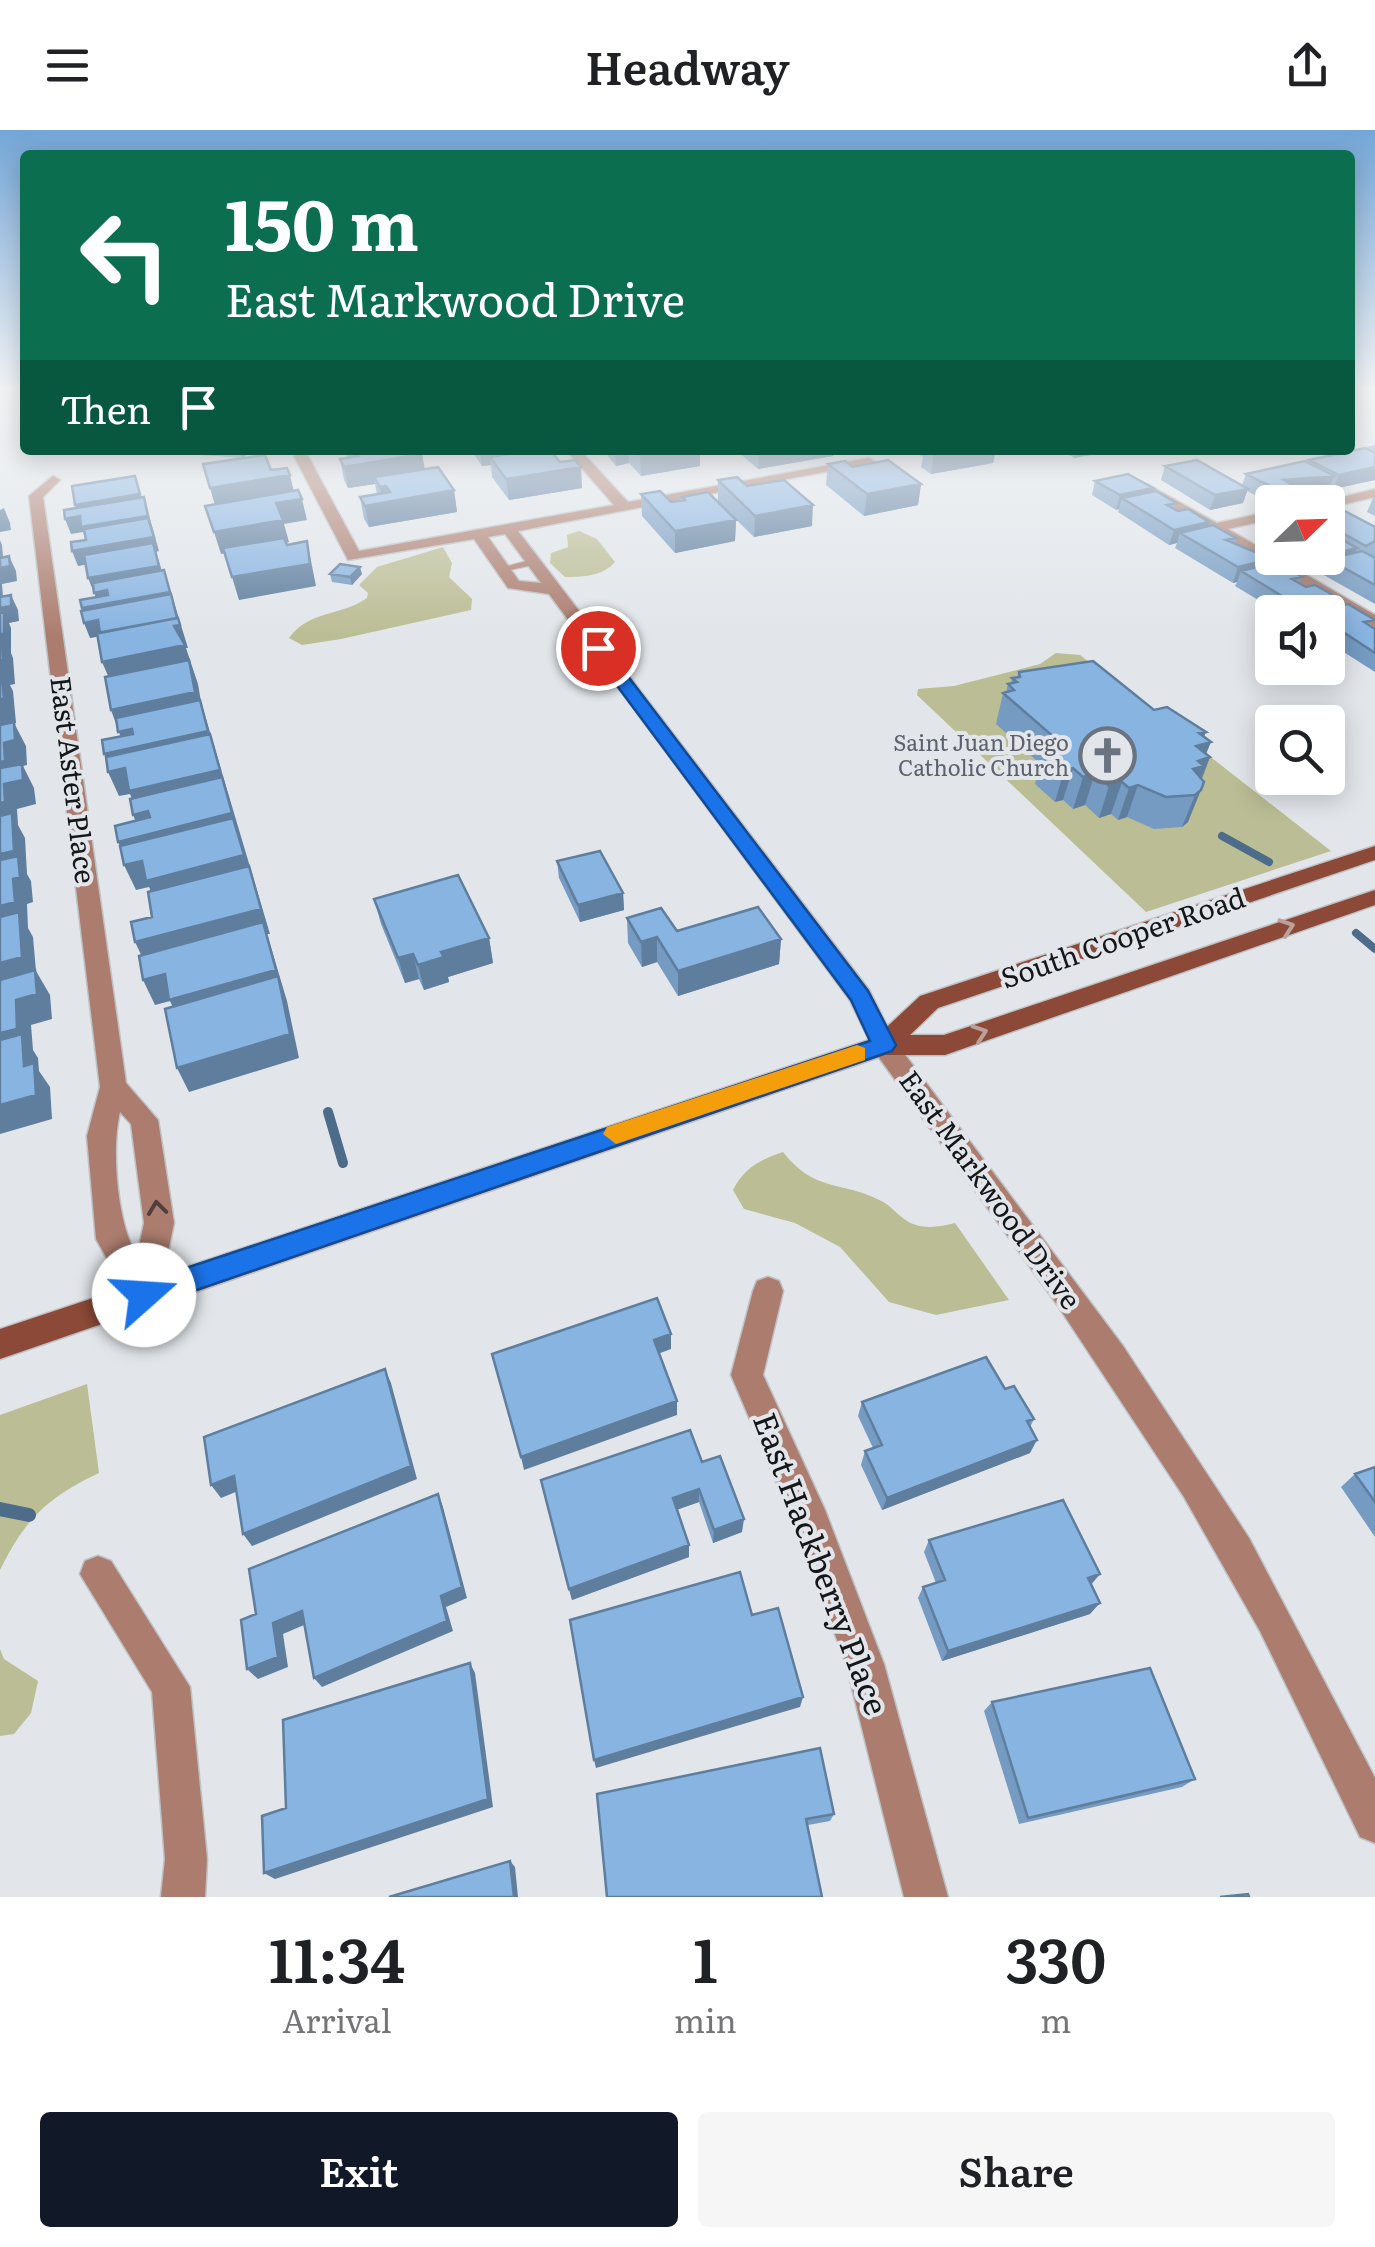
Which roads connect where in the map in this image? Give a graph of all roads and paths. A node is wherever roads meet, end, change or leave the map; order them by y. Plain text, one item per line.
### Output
1 (309, 470) edge
2 (592, 470) edge
3 (821, 470) edge
4 (53, 480) dead end
5 (1146, 488) edge
6 (1375, 493) edge
7 (1345, 501) edge
8 (624, 506) junction
9 (1255, 520) edge
10 (508, 528) junction
11 (1215, 528) junction
12 (478, 534) junction
13 (534, 562) junction
14 (501, 569) junction
15 (554, 590) junction
16 (1375, 622) edge
17 (1375, 853) edge
18 (1375, 897) edge
19 (884, 1045) junction
20 (114, 1087) junction
21 (148, 1144) junction
22 (103, 1158) junction
23 (768, 1291) dead end
24 (144, 1295) junction
25 (0, 1344) edge
26 (98, 1574) dead end
27 (1375, 1822) edge
28 (183, 1897) edge
29 (926, 1897) edge

1 - 12 street
2 - 8 street
3 - 8 street
4 - 20 street, East Aster Place
5 - 11 street
6 - 7 street
8 - 10 street
9 - 11 street
10 - 12 street
10 - 13 street, East Markwood Drive
11 - 16 street
12 - 14 street
13 - 14 lane
13 - 15 street, East Markwood Drive
14 - 15 street
15 - 19 street, East Markwood Drive
17 - 19 main road, South Cooper Road
19 -> 18 main road, South Cooper Road
19 - 24 main road, South Cooper Road
19 - 27 street, East Markwood Drive
20 - 21 street
20 - 22 street, East Aster Place
21 - 22 street
24 -> 21 street
22 - 24 street, East Aster Place
23 - 29 street, East Hackberry Place
24 - 25 main road, South Cooper Road
26 - 28 street

